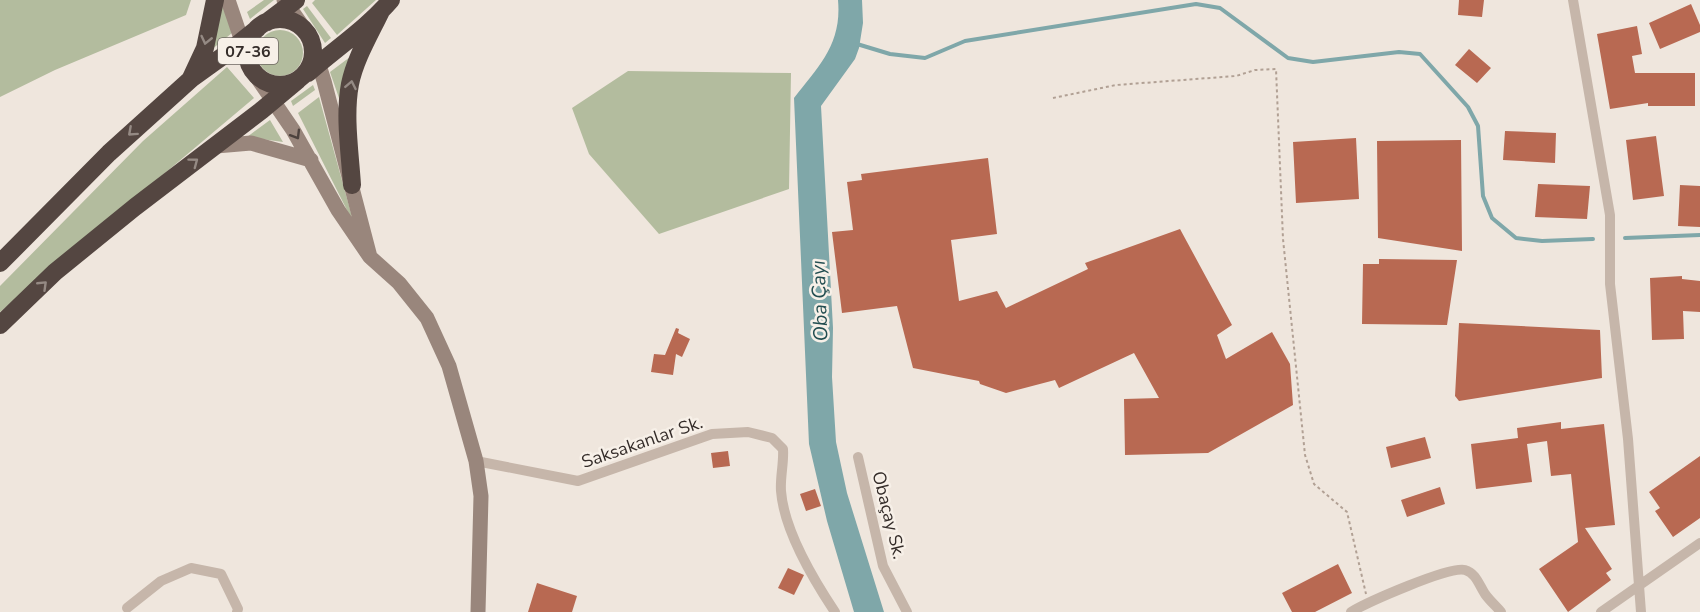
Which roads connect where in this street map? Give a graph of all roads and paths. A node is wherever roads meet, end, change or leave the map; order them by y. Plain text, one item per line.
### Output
1 (215, 0) edge
2 (228, 0) edge
3 (1573, 0) edge
4 (289, 2) edge
5 (386, 6) edge
6 (262, 25) junction
7 (310, 39) junction
8 (242, 41) junction
9 (250, 64) junction
10 (308, 73) junction
11 (191, 79) junction
12 (1053, 98) dead end
13 (273, 101) junction
14 (216, 146) junction
15 (310, 160) junction
16 (352, 185) junction
17 (370, 257) junction
18 (0, 263) edge
19 (0, 325) edge
20 (858, 457) dead end
21 (476, 460) junction
22 (1700, 543) edge
23 (1639, 586) junction
24 (1369, 602) junction
25 (127, 608) dead end
26 (237, 612) edge
27 (478, 612) edge
28 (836, 612) edge
29 (907, 612) edge
30 (1351, 612) edge
31 (1501, 612) edge
32 (1601, 612) edge
33 (1641, 612) edge

1 -> 11 highway
2 - 8 street
3 - 23 street
4 - 6 highway
4 - 7 street
5 - 10 highway
16 -> 5 highway
6 - 7 highway, 07-36
6 - 8 highway
6 - 9 highway, 07-36
7 - 10 highway
8 - 9 street
8 - 11 highway
9 - 10 highway, 07-36
9 - 13 street
10 - 13 highway
10 - 16 street
11 -> 18 highway
12 - 24 path
13 - 14 highway
13 -> 15 street
14 - 15 street
19 -> 14 highway
15 - 17 street
16 - 17 street
17 - 21 street
20 - 29 street, Obaçay Sk.
21 - 27 street
21 - 28 street, Saksakanlar Sk.
22 - 23 street
23 - 32 street
23 - 33 street
24 - 30 street
24 - 31 street
25 - 26 street

